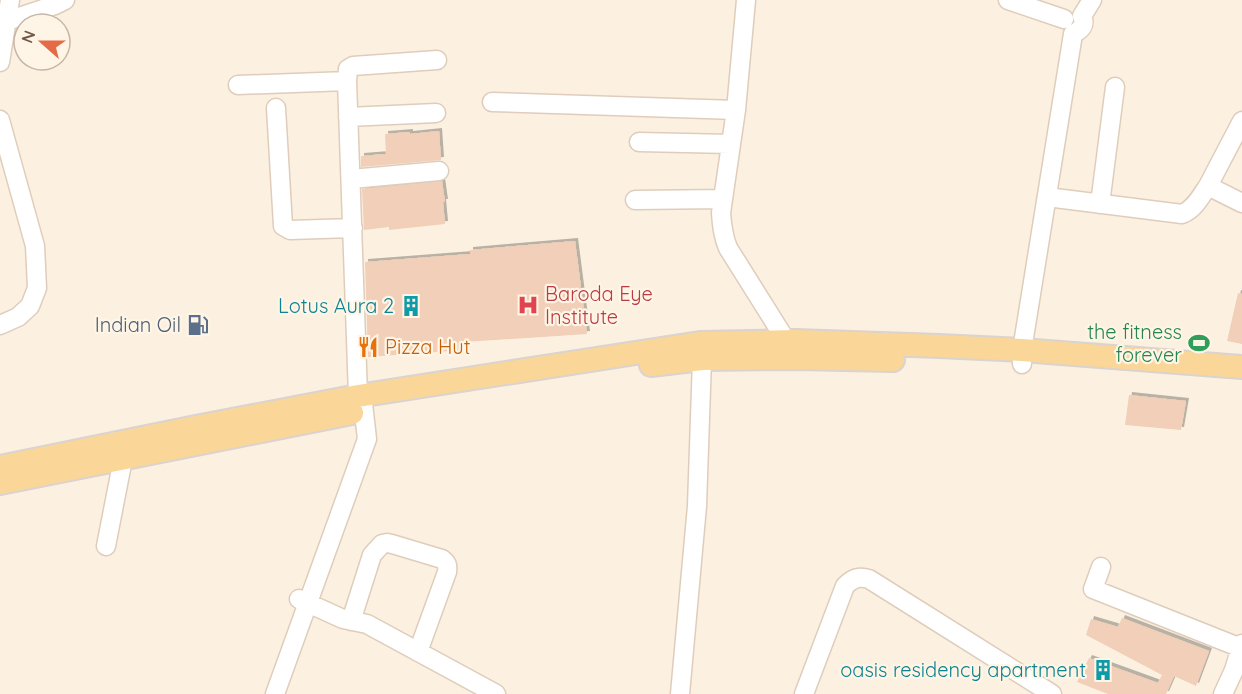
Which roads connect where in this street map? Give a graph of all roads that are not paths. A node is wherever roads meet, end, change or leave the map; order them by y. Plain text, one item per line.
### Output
1 (10, 0) edge
2 (65, 0) edge
3 (746, 0) edge
4 (1008, 0) edge
5 (1092, 0) edge
6 (1082, 15) junction
7 (1064, 19) junction
8 (7, 21) junction
9 (1073, 34) junction
10 (437, 60) dead end
11 (0, 62) edge
12 (347, 81) junction
13 (238, 85) dead end
14 (1115, 87) dead end
15 (492, 102) dead end
16 (276, 108) dead end
17 (736, 110) junction
18 (436, 113) dead end
19 (348, 117) junction
20 (0, 120) edge
21 (1242, 121) edge
22 (639, 142) dead end
23 (1237, 143) edge
24 (731, 144) junction
25 (0, 164) edge
26 (439, 171) dead end
27 (351, 179) junction
28 (1208, 186) junction
29 (1047, 197) junction
30 (723, 199) junction
31 (635, 200) dead end
32 (1242, 203) edge
33 (1100, 204) junction
34 (353, 228) junction
35 (37, 288) junction
36 (0, 325) edge
37 (787, 342) junction
38 (1022, 357) junction
39 (702, 359) junction
40 (1242, 366) edge
41 (1242, 381) edge
42 (359, 402) junction
43 (122, 451) junction
44 (0, 467) edge
45 (0, 483) edge
46 (106, 546) dead end
47 (1101, 567) dead end
48 (304, 601) junction
49 (347, 620) junction
50 (1241, 646) edge
51 (418, 652) junction
52 (1242, 679) edge
53 (263, 694) edge
54 (275, 694) edge
55 (472, 694) edge
56 (496, 694) edge
57 (680, 694) edge
58 (804, 694) edge
59 (1052, 694) edge
60 (1224, 694) edge
61 (1236, 694) edge

1 - 8 street
2 - 8 street
3 - 17 street
4 - 7 street
5 - 6 street
6 - 7 street
6 - 9 street
7 - 9 street
8 - 11 street
9 - 29 street
10 - 12 street
12 - 13 street
12 - 19 street
14 - 33 street
15 - 17 street
16 - 34 street
17 - 24 street
18 - 19 street
19 - 27 street
20 - 35 street
21 - 23 street
22 - 24 street
23 - 28 street
24 - 30 street
25 - 35 street
26 - 27 street
27 - 34 street
28 - 32 street
28 - 33 street
29 - 33 street
29 - 38 street
30 - 31 street
30 - 37 street
34 - 42 street
35 - 36 street
37 - 38 main road
37 - 42 main road
38 - 39 main road
38 - 40 main road
38 - 41 main road
39 - 42 main road
39 - 57 street
42 - 43 main road
42 - 48 street
43 - 44 main road
43 - 45 main road
43 - 46 street
47 - 50 street
48 - 49 street
48 - 53 street
48 - 54 street
49 - 51 street
49 - 51 street
49 - 55 street
50 - 60 street
51 - 56 street
52 - 61 street
58 - 59 street

